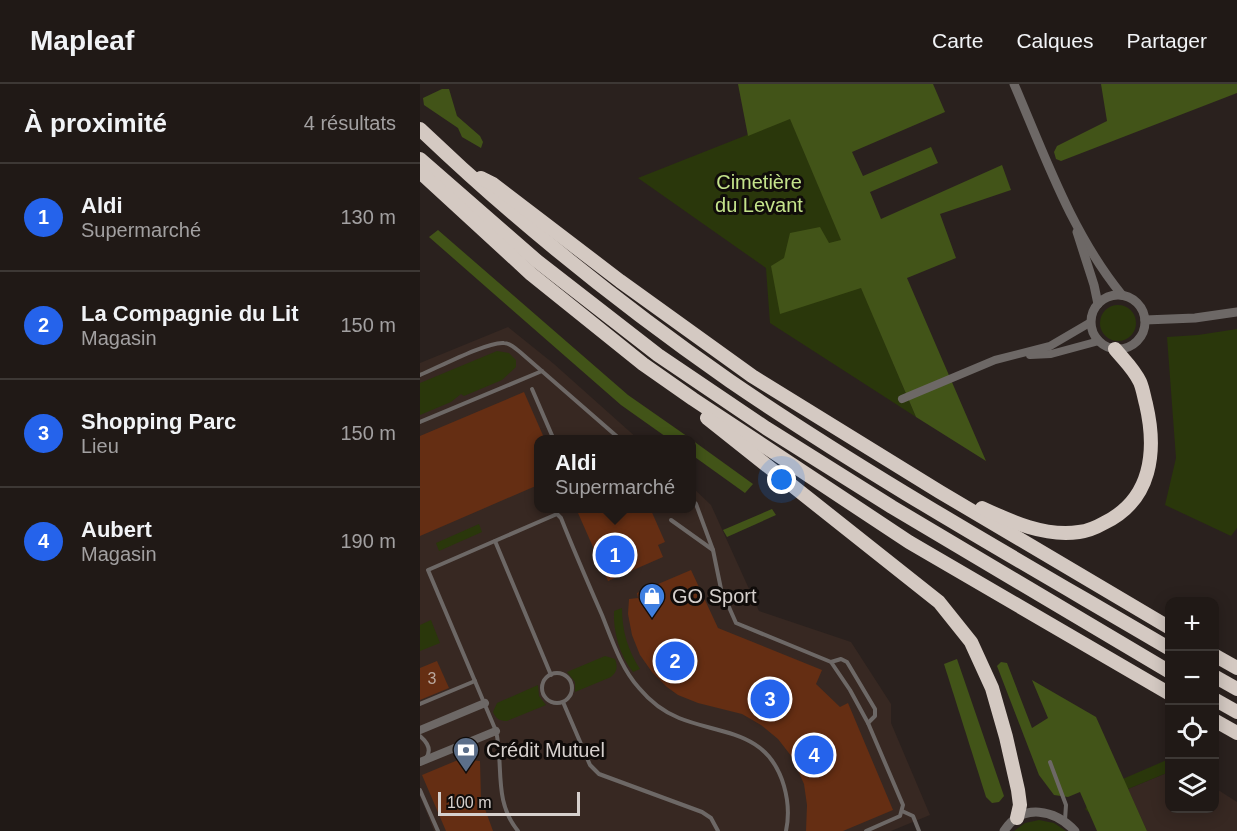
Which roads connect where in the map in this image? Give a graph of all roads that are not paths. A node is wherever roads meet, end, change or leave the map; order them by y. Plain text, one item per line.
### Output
1 (1014, 84) edge
2 (420, 129) edge
3 (420, 159) edge
4 (460, 168) junction
5 (420, 172) edge
6 (1073, 218) junction
7 (1122, 296) junction
8 (1098, 304) junction
9 (1237, 312) edge
10 (1145, 320) junction
11 (1091, 322) junction
12 (1099, 341) junction
13 (1115, 349) junction
14 (1026, 354) junction
15 (542, 371) junction
16 (420, 375) edge
17 (532, 389) dead end
18 (693, 399) junction
19 (902, 399) dead end
20 (420, 422) edge
21 (552, 435) edge
22 (615, 435) edge
23 (940, 492) junction
24 (696, 504) edge
25 (671, 520) dead end
26 (495, 541) junction
27 (713, 550) junction
28 (1165, 625) edge
29 (1165, 646) edge
30 (1219, 657) edge
31 (831, 663) junction
32 (1237, 668) edge
33 (1165, 669) edge
34 (551, 675) junction
35 (1219, 678) edge
36 (475, 681) junction
37 (1237, 689) edge
38 (1165, 691) edge
39 (1219, 701) edge
40 (563, 702) junction
41 (485, 703) junction
42 (420, 704) edge
43 (1237, 712) edge
44 (1219, 722) edge
45 (867, 723) junction
46 (420, 730) edge
47 (496, 731) junction
48 (1237, 733) edge
49 (420, 736) edge
50 (422, 762) edge
51 (1050, 762) dead end
52 (420, 790) edge
53 (903, 812) junction
54 (1017, 818) junction
55 (1065, 820) junction
56 (438, 831) edge
57 (518, 831) edge
58 (718, 831) edge
59 (786, 831) edge
60 (867, 831) edge
61 (919, 831) edge
62 (1004, 831) edge
63 (1075, 831) edge

1 - 6 street
2 - 4 highway
3 - 33 highway
4 - 23 highway
4 - 29 highway
5 - 18 highway
6 - 7 street
6 - 8 street
7 - 8 street
7 - 10 street
8 - 11 street
9 - 10 street
10 - 13 street
11 - 12 street
11 - 14 street
12 - 13 street
12 - 14 street
13 - 23 highway
14 - 19 street
15 - 16 lane
15 - 20 lane
15 - 22 lane
17 - 21 lane
18 - 38 highway
18 - 54 highway
23 - 28 highway
24 - 27 lane
25 - 27 lane
26 - 34 lane
26 - 36 lane
26 - 59 lane
27 - 31 lane
30 - 32 highway
31 - 45 lane
31 - 45 lane
34 - 40 lane
34 - 40 lane
35 - 37 highway
36 - 41 lane
36 - 42 lane
39 - 43 highway
40 - 58 lane
41 - 46 street
41 - 47 lane
44 - 48 highway
45 - 53 lane
47 - 50 street
47 - 57 lane
49 - 50 lane
51 - 55 lane
52 - 56 lane
53 - 60 lane
53 - 61 lane
54 - 55 street
54 - 62 street
55 - 63 street

